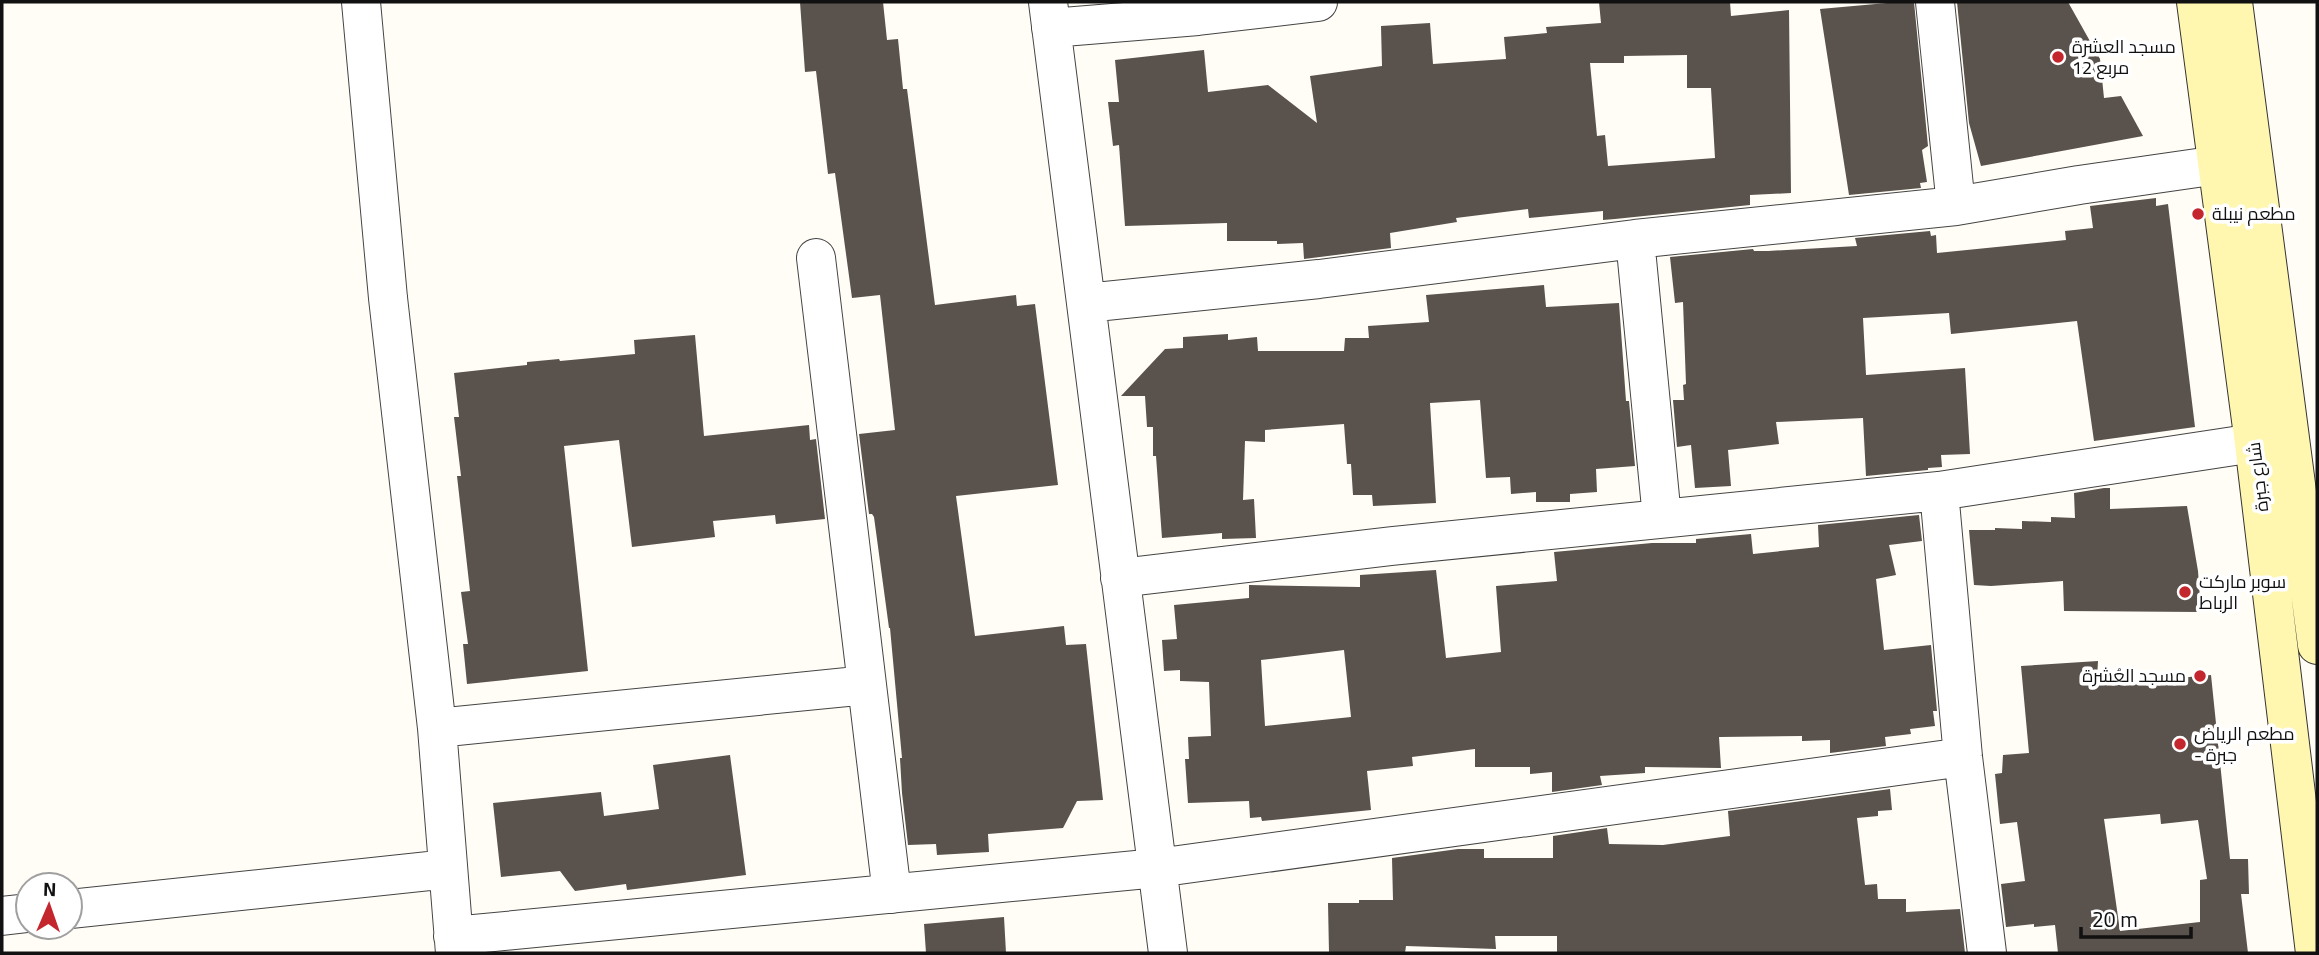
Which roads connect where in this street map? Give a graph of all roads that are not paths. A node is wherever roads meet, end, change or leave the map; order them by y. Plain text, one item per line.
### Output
1 (360, 2) edge
2 (1318, 2) edge
3 (1936, 2) edge
4 (2196, 2) edge
5 (2234, 2) edge
6 (1050, 15) edge
7 (2218, 165) junction
8 (1956, 206) junction
9 (1635, 239) junction
10 (816, 258) dead end
11 (1086, 303) junction
12 (2254, 443) junction
13 (1939, 491) junction
14 (1662, 518) junction
15 (1120, 578) junction
16 (2317, 645) edge
17 (867, 685) junction
18 (437, 727) junction
19 (1963, 757) junction
20 (1157, 868) junction
21 (448, 869) junction
22 (892, 894) junction
23 (84, 908) edge
24 (454, 944) edge
25 (1168, 953) edge
26 (1987, 953) edge
27 (2315, 953) edge

1 - 18 street
2 - 6 street
3 - 8 street
4 - 7 street, شارع جبرة
5 - 16 street, شارع جبرة
6 - 11 street
7 - 8 street
7 - 12 street, شارع جبرة
8 - 9 street
9 - 11 street
9 - 14 street
10 - 17 street
11 - 15 street
12 - 13 street
12 - 27 street, شارع جبرة
13 - 14 street
13 - 19 street
14 - 15 street
15 - 20 street
17 - 18 street
17 - 22 street
18 - 21 street
19 - 20 street
19 - 26 street
20 - 22 street
20 - 25 street
21 - 23 street
21 - 24 street
22 - 24 street

